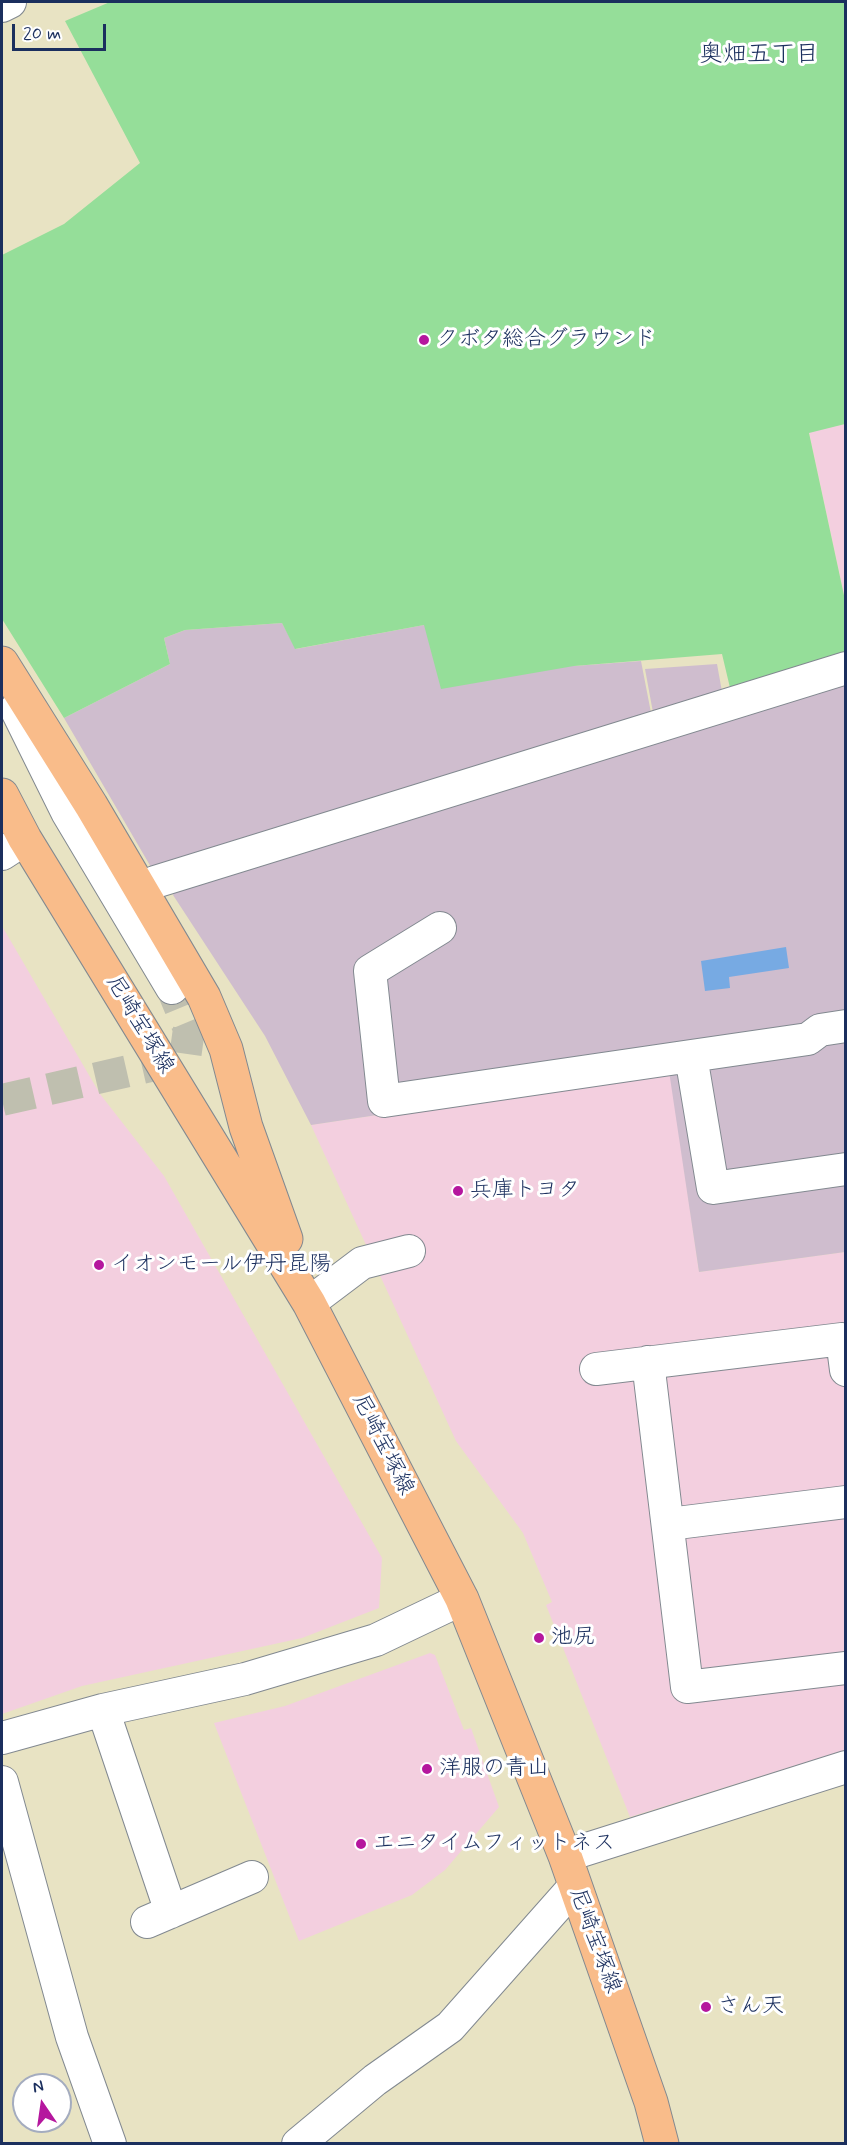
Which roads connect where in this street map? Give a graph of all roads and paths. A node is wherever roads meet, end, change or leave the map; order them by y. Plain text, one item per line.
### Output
1 (10, 2) edge
2 (2, 6) edge
3 (2, 663) edge
4 (846, 668) edge
5 (2, 678) edge
6 (2, 795) edge
7 (13, 847) edge
8 (141, 890) junction
9 (440, 928) dead end
10 (172, 988) tunnel mouth
11 (846, 1026) edge
12 (691, 1056) junction
13 (846, 1169) edge
14 (409, 1251) dead end
15 (309, 1303) junction
16 (648, 1362) junction
17 (596, 1369) dead end
18 (846, 1370) edge
19 (846, 1502) edge
20 (669, 1524) junction
21 (462, 1599) junction
22 (846, 1668) edge
23 (103, 1710) junction
24 (2, 1738) edge
25 (846, 1767) edge
26 (2, 1782) edge
27 (569, 1872) junction
28 (14, 1876) edge
29 (252, 1876) dead end
30 (110, 2144) edge
31 (298, 2144) edge
32 (662, 2144) edge

1 - 2 street
3 - 8 main road
4 - 8 street
5 - 10 street
6 - 7 main road, 尼崎宝塚線
7 - 15 main road, 尼崎宝塚線
8 - 15 main road
9 - 12 street
11 - 12 street
12 - 13 street
14 - 15 street
15 - 21 main road, 尼崎宝塚線
16 - 17 street
16 - 18 street
16 - 20 street
19 - 20 street
20 - 22 street
21 - 23 street
21 - 27 main road, 尼崎宝塚線
23 - 24 street
23 - 29 street
25 - 27 street
26 - 28 street
27 - 31 street
27 - 32 main road, 尼崎宝塚線
28 - 30 street

